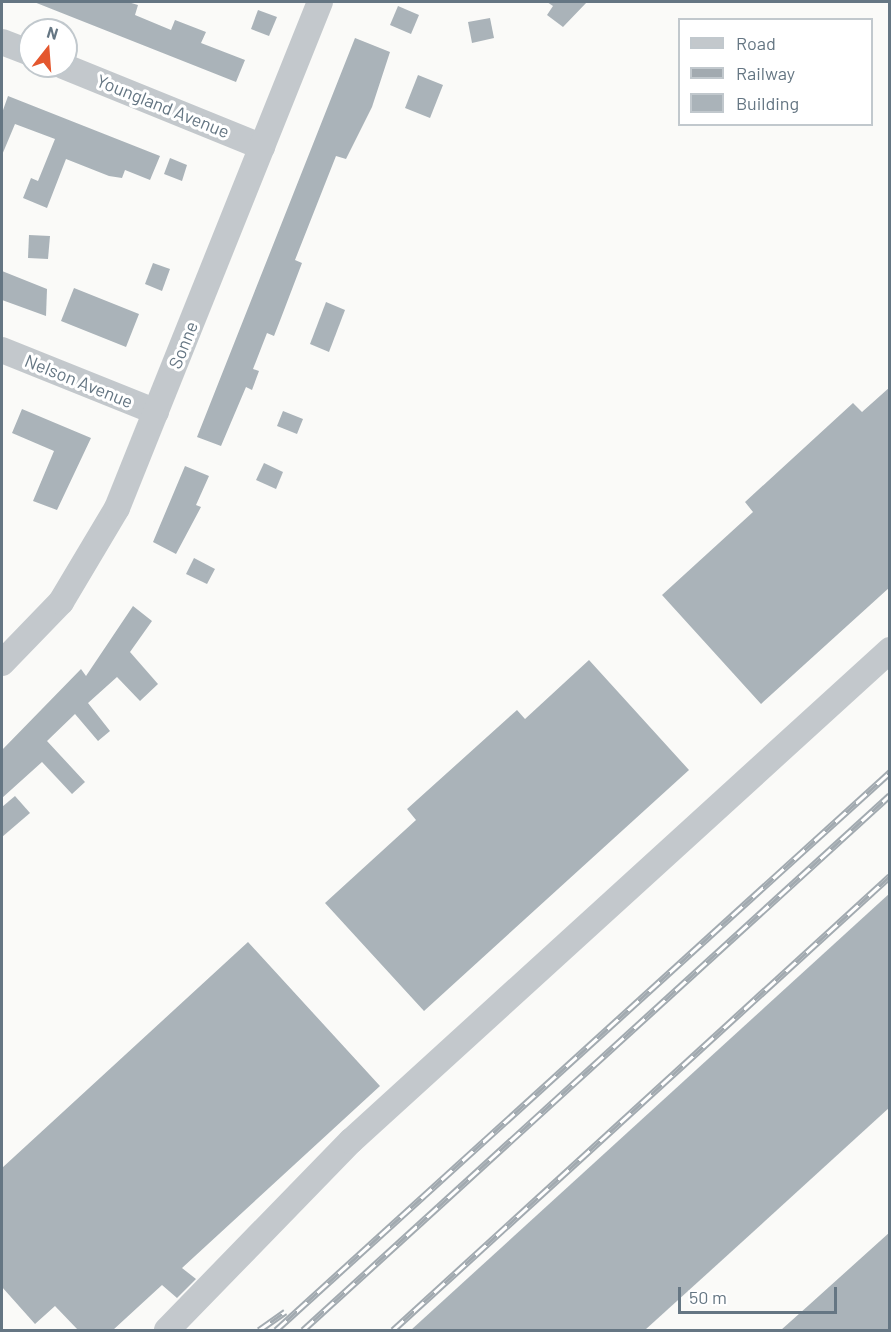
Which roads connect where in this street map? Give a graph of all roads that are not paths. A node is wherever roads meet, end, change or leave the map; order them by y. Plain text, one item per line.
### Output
1 (320, 2) edge
2 (2, 42) edge
3 (18, 48) edge
4 (78, 72) edge
5 (262, 147) junction
6 (2, 350) edge
7 (156, 412) junction
8 (890, 650) edge
9 (2, 663) edge
10 (167, 1330) edge

1 - 5 street, Sonne
2 - 3 street
4 - 5 street, Youngland Avenue
5 - 7 street, Sonne
6 - 7 street, Nelson Avenue
7 - 9 street, Sonne
8 - 10 street

